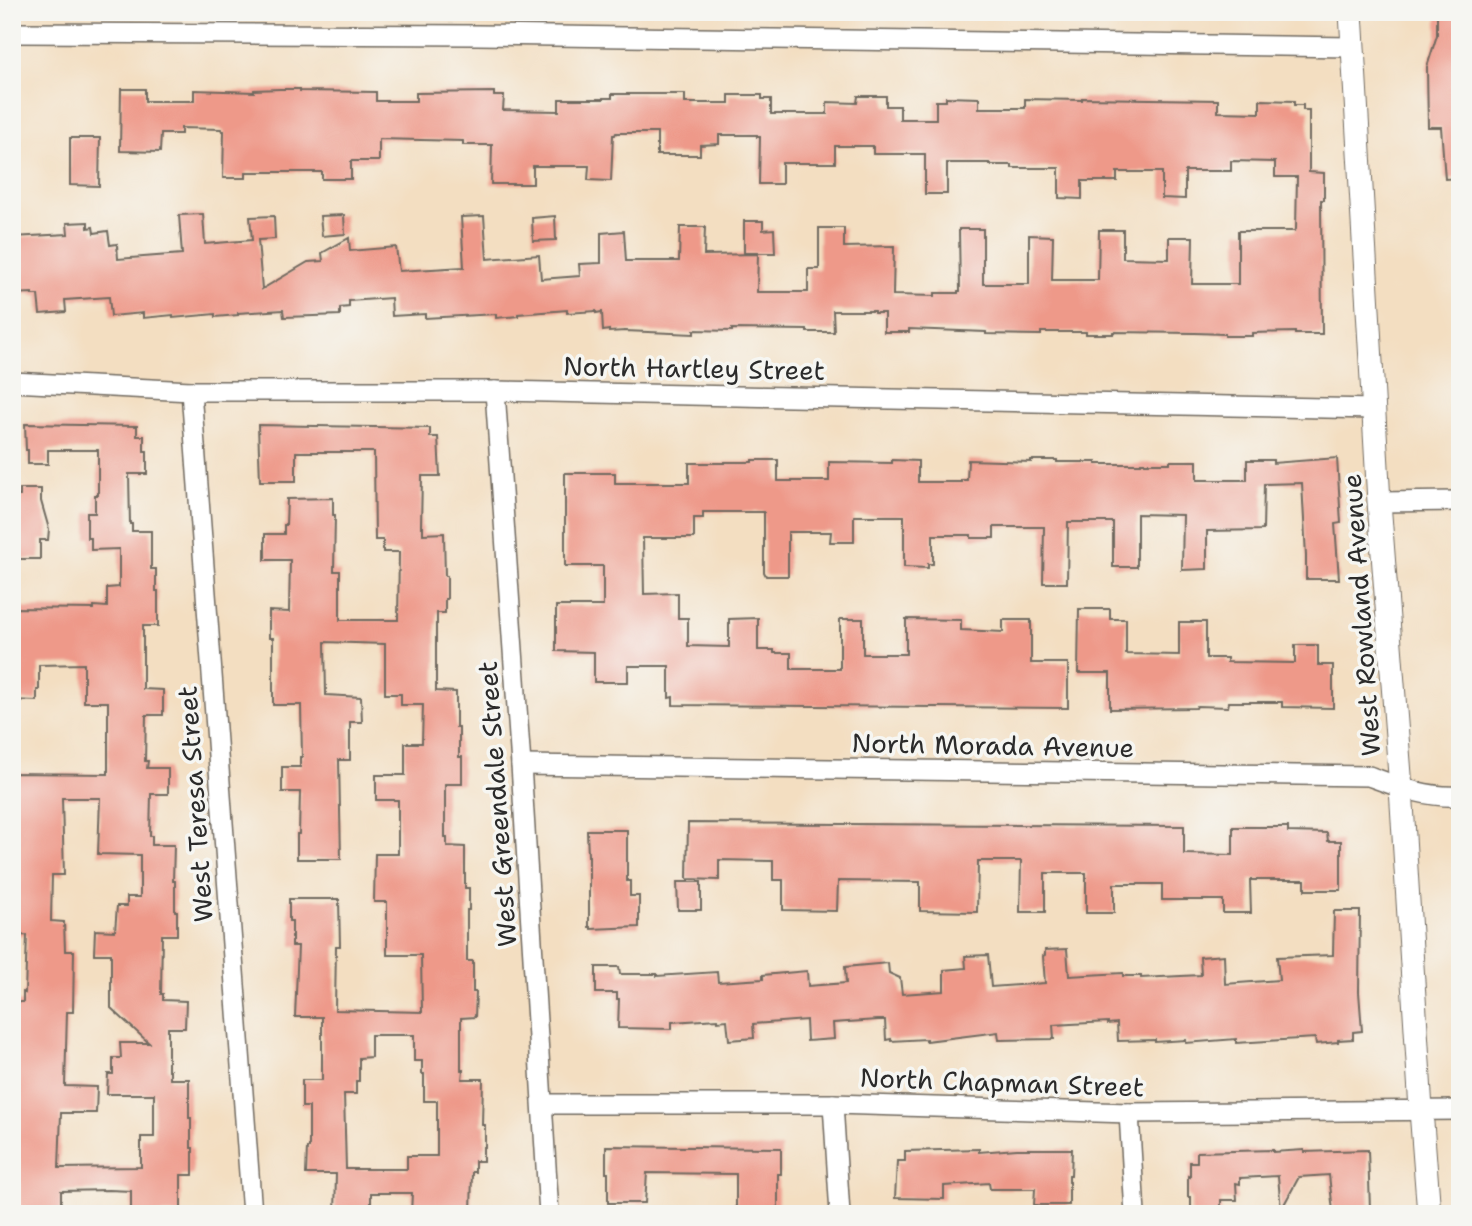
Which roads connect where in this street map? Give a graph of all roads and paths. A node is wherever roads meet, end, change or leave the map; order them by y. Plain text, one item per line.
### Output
1 (1351, 12) edge
2 (12, 33) edge
3 (1352, 47) junction
4 (12, 382) edge
5 (191, 391) junction
6 (495, 391) junction
7 (1375, 409) junction
8 (1460, 501) edge
9 (1379, 502) junction
10 (521, 765) junction
11 (1401, 788) junction
12 (1460, 796) edge
13 (543, 1104) junction
14 (833, 1104) junction
15 (1421, 1110) junction
16 (1460, 1110) edge
17 (1129, 1113) junction
18 (252, 1214) edge
19 (549, 1214) edge
20 (840, 1214) edge
21 (1135, 1214) edge
22 (1429, 1214) edge

1 - 3 street, West Rowland Avenue
2 - 3 street
3 - 7 street, West Rowland Avenue
4 - 5 street, North Hartley Street
5 - 6 street, North Hartley Street
5 - 18 street, West Teresa Street
6 - 7 street, North Hartley Street
6 - 10 street, West Greendale Street
7 - 9 street, West Rowland Avenue
8 - 9 street
9 - 11 street, West Rowland Avenue
10 - 11 street, North Morada Avenue
10 - 13 street, West Greendale Street
11 - 12 street, North Morada Avenue
11 - 15 street, West Rowland Avenue
13 - 14 street, North Chapman Street
13 - 19 street, West Greendale Street
14 - 17 street, North Chapman Street
14 - 20 street
15 - 16 street, North Chapman Street
15 - 17 street, North Chapman Street
15 - 22 street, West Rowland Avenue
17 - 21 street

